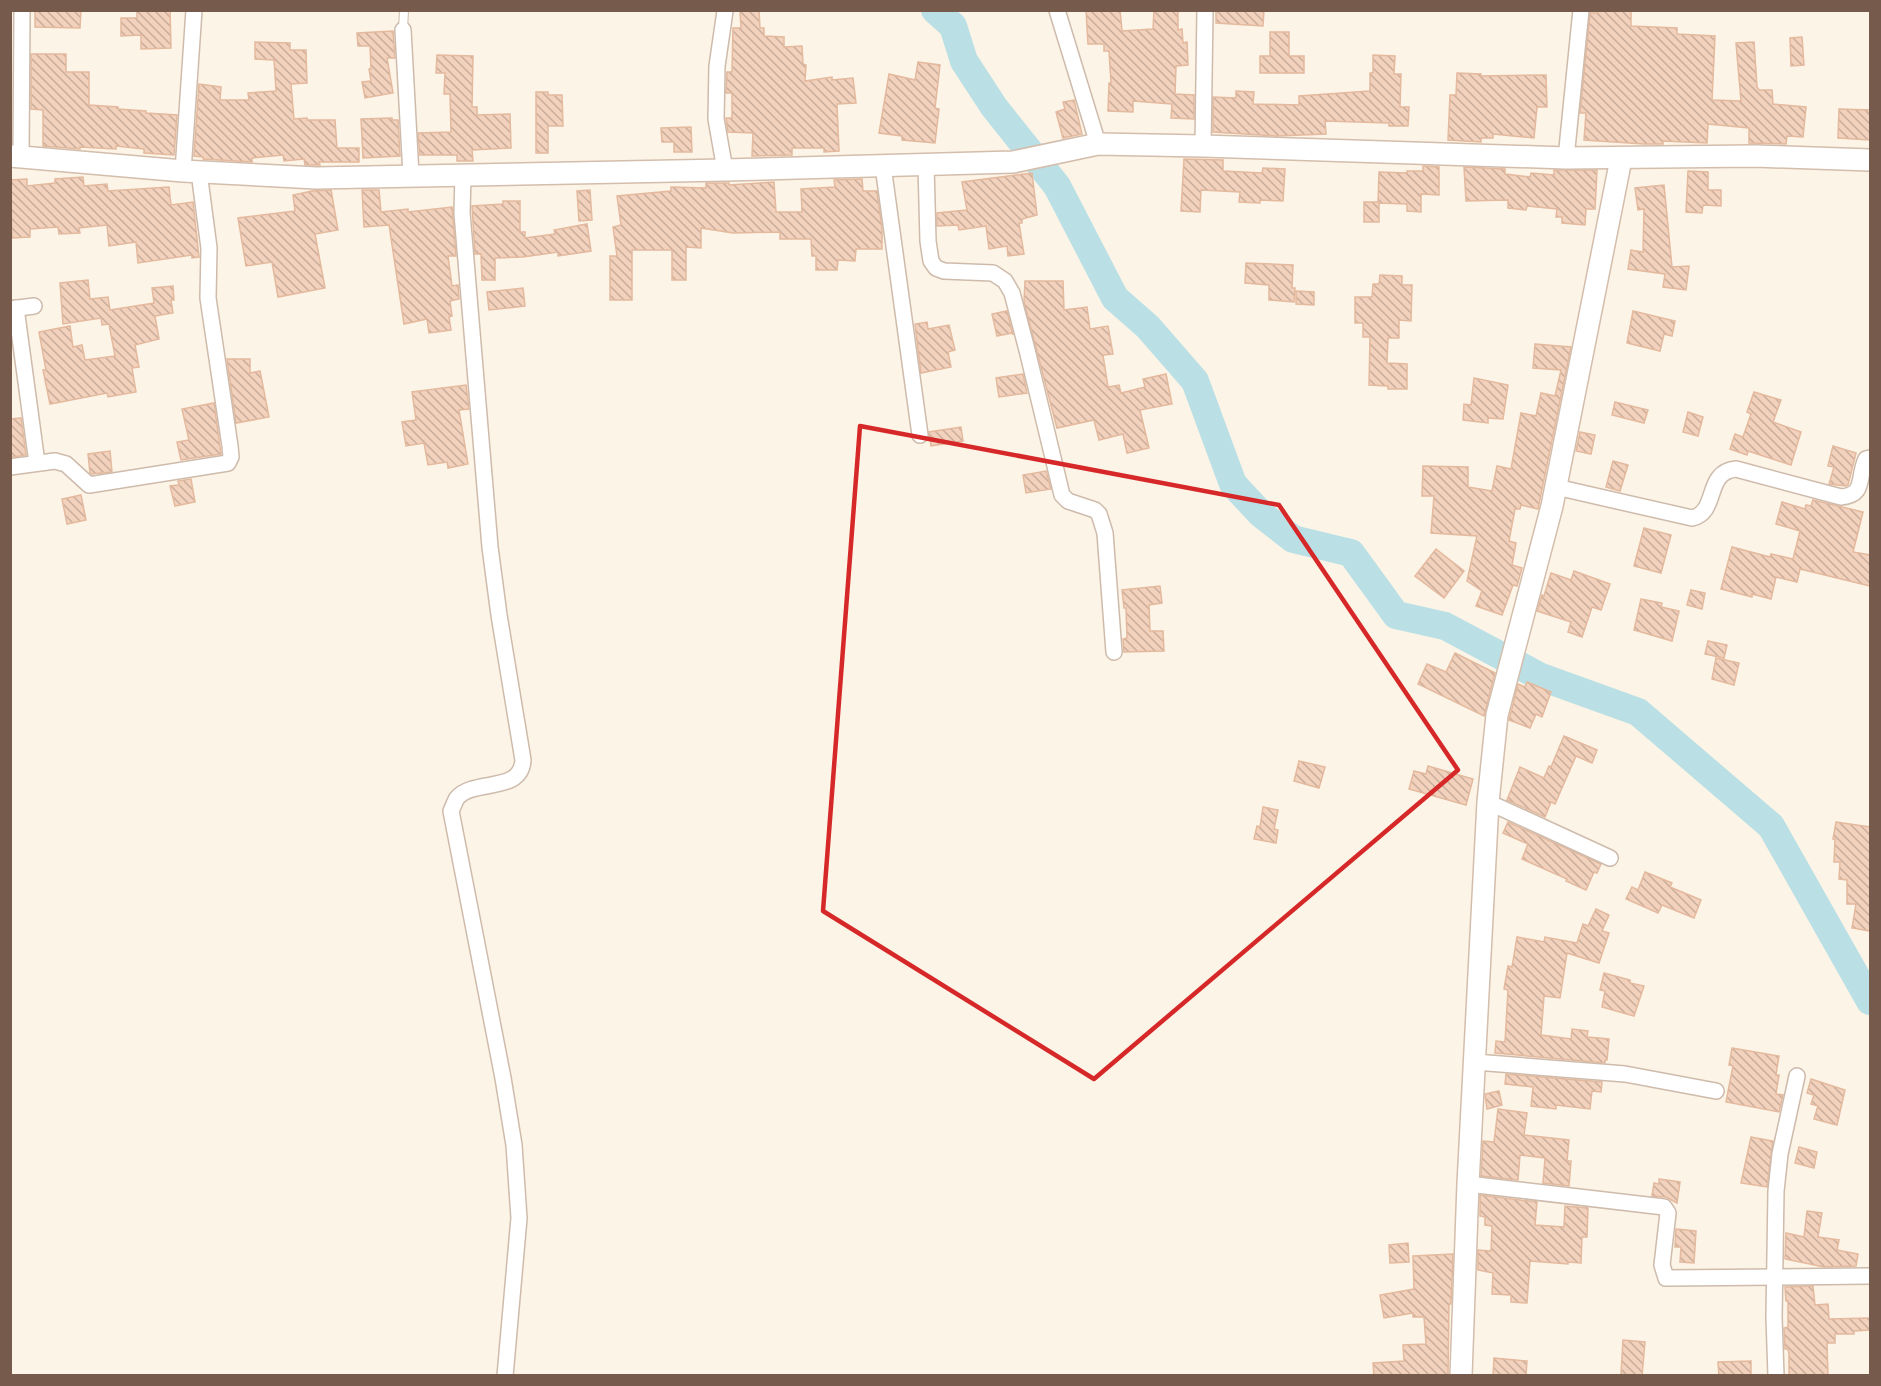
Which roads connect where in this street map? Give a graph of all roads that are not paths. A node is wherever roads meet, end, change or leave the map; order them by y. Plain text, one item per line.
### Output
1 (22, 10) edge
2 (194, 10) edge
3 (404, 10) edge
4 (1057, 10) edge
5 (1205, 10) edge
6 (1581, 10) edge
7 (725, 11) edge
8 (403, 30) joint
9 (1098, 144) junction
10 (1203, 146) junction
11 (16, 156) edge
12 (1566, 158) junction
13 (1622, 159) junction
14 (1870, 160) edge
15 (926, 165) junction
16 (883, 166) junction
17 (725, 170) junction
18 (191, 172) junction
19 (411, 175) junction
20 (463, 175) junction
21 (34, 306) dead end
22 (13, 309) edge
23 (920, 435) dead end
24 (1870, 458) edge
25 (37, 463) junction
26 (10, 467) edge
27 (1556, 487) junction
28 (1114, 652) dead end
29 (1488, 802) junction
30 (1610, 858) dead end
31 (1475, 1062) junction
32 (1797, 1076) dead end
33 (1716, 1091) dead end
34 (1468, 1184) junction
35 (1775, 1276) junction
36 (1870, 1276) edge
37 (506, 1376) edge
38 (1461, 1376) edge
39 (1776, 1376) edge

1 - 11 street
2 - 18 street
3 - 8 lane
4 - 9 street
5 - 10 street
6 - 12 street
7 - 17 street
8 - 19 street
9 - 10 street
9 - 15 street
10 - 12 street
11 - 18 street
12 - 13 street
13 - 14 street
13 - 27 street
15 - 16 street
15 - 28 street
16 - 17 street
16 - 23 street
17 - 20 street
18 - 19 street
18 - 25 street
19 - 20 street
20 - 37 street
21 - 22 street
22 - 25 street
24 - 27 street
25 - 26 street
27 - 29 street
29 - 30 street
29 - 31 street
31 - 33 street
31 - 34 street
32 - 35 street
34 - 35 street
34 - 38 street
35 - 36 street
35 - 39 street

